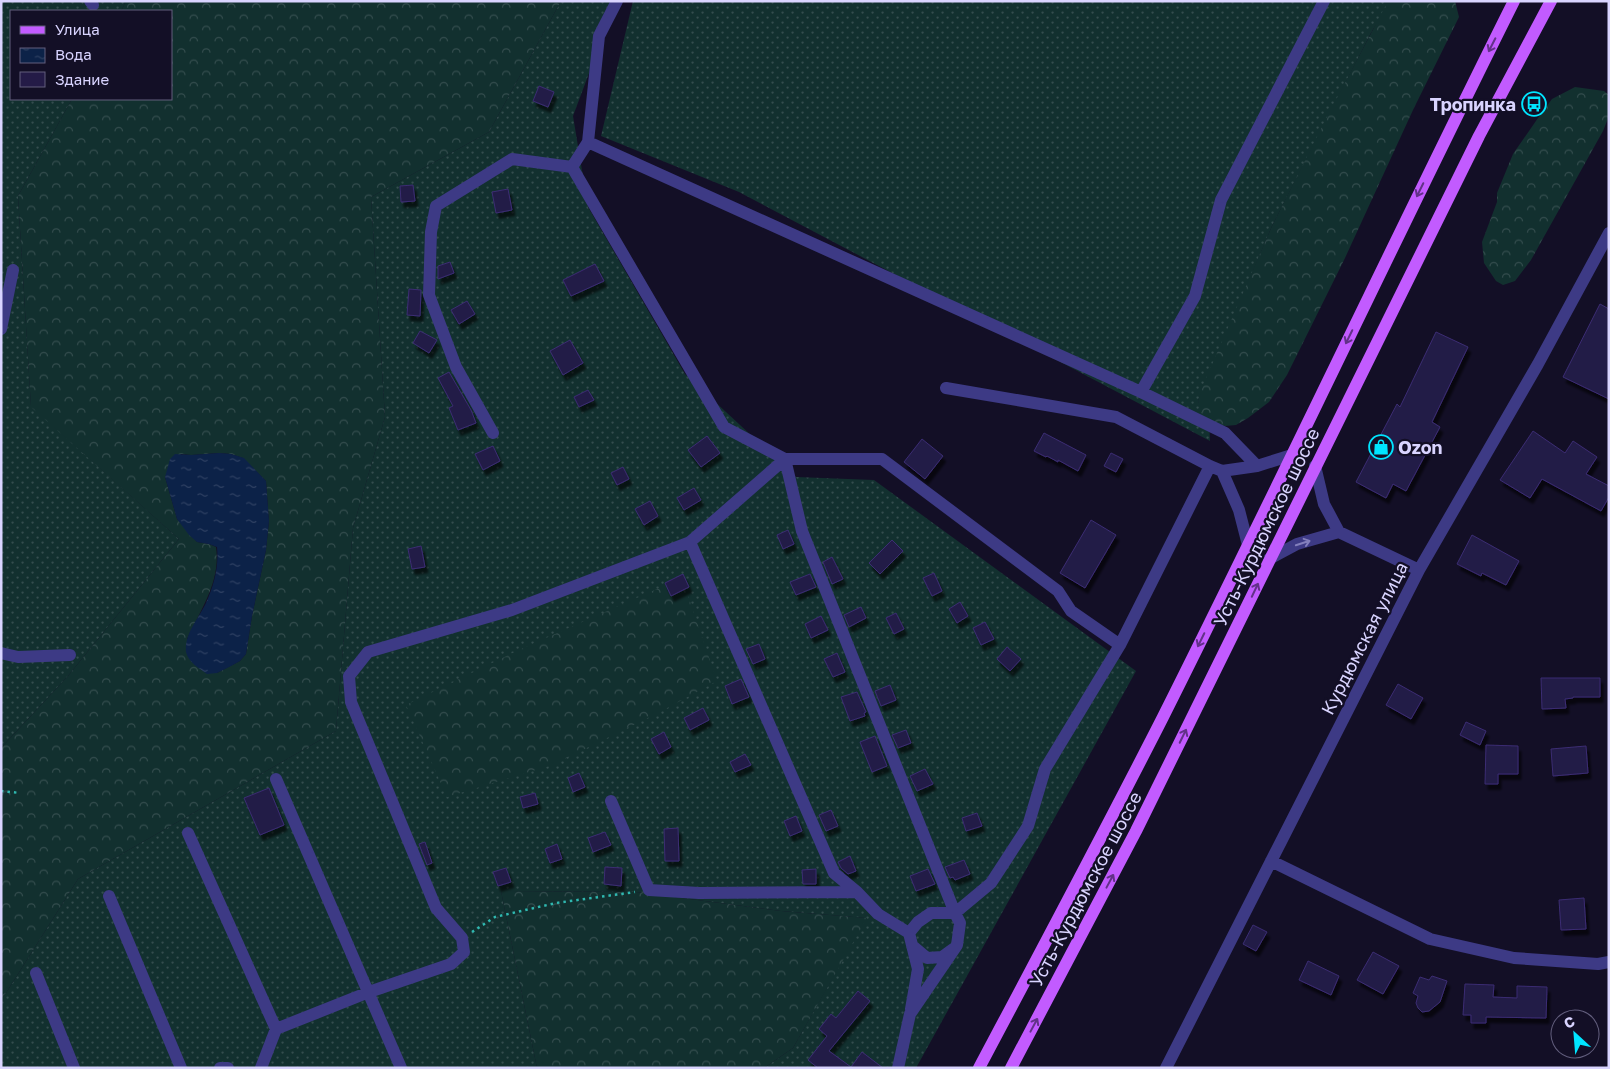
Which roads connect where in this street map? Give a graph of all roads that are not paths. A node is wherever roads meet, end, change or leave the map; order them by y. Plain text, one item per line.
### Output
1 (617, 1) edge
2 (1324, 1) edge
3 (1514, 1) edge
4 (1551, 1) edge
5 (588, 142) junction
6 (572, 167) junction
7 (1609, 233) edge
8 (13, 270) dead end
9 (1, 329) edge
10 (946, 388) dead end
11 (1141, 392) junction
12 (493, 433) dead end
13 (1292, 455) junction
14 (785, 460) junction
15 (1257, 466) junction
16 (1315, 466) junction
17 (1216, 469) junction
18 (1339, 532) junction
19 (690, 542) junction
20 (1248, 545) junction
21 (1270, 559) junction
22 (1419, 570) junction
23 (1120, 645) junction
24 (1, 653) edge
25 (70, 655) dead end
26 (276, 779) dead end
27 (611, 801) dead end
28 (188, 833) dead end
29 (1271, 861) junction
30 (856, 892) junction
31 (108, 896) dead end
32 (955, 913) junction
33 (909, 933) junction
34 (957, 946) junction
35 (914, 948) junction
36 (1609, 962) edge
37 (36, 973) dead end
38 (369, 992) junction
39 (910, 1014) junction
40 (276, 1029) junction
41 (74, 1068) edge
42 (181, 1068) edge
43 (220, 1068) edge
44 (228, 1068) edge
45 (261, 1068) edge
46 (402, 1068) edge
47 (898, 1068) edge
48 (979, 1068) edge
49 (1011, 1068) edge
50 (1166, 1068) edge

1 - 5 street
2 - 11 street
3 -> 13 main road, Усть-Курдюмское шоссе
4 - 16 main road, Усть-Курдюмское шоссе
5 - 6 street
5 - 11 street
6 - 12 street
6 - 14 street
7 - 22 street, Курдюмская улица
8 - 9 street
10 - 17 street
11 - 15 street
13 - 15 street
13 - 20 main road, Усть-Курдюмское шоссе
14 - 19 street
14 - 23 street
14 - 32 street
15 - 17 street
16 - 18 street
16 - 21 main road, Усть-Курдюмское шоссе
17 - 20 street
17 - 23 street
21 -> 18 street
18 - 22 street
19 - 30 street
19 - 38 street
20 -> 48 main road, Усть-Курдюмское шоссе
49 -> 21 main road, Усть-Курдюмское шоссе
22 - 29 street, Курдюмская улица
23 - 32 street
24 - 25 street
26 - 38 street
27 - 30 street
28 - 40 street
29 - 36 street
29 - 50 street, Курдюмская улица
30 - 33 street
31 - 42 street
32 - 33 street
32 - 34 street
33 - 35 street
34 - 35 street
34 - 39 street
35 - 39 street
37 - 41 street
38 - 40 street
38 - 46 street
39 - 47 street
40 - 45 street
43 - 44 street

